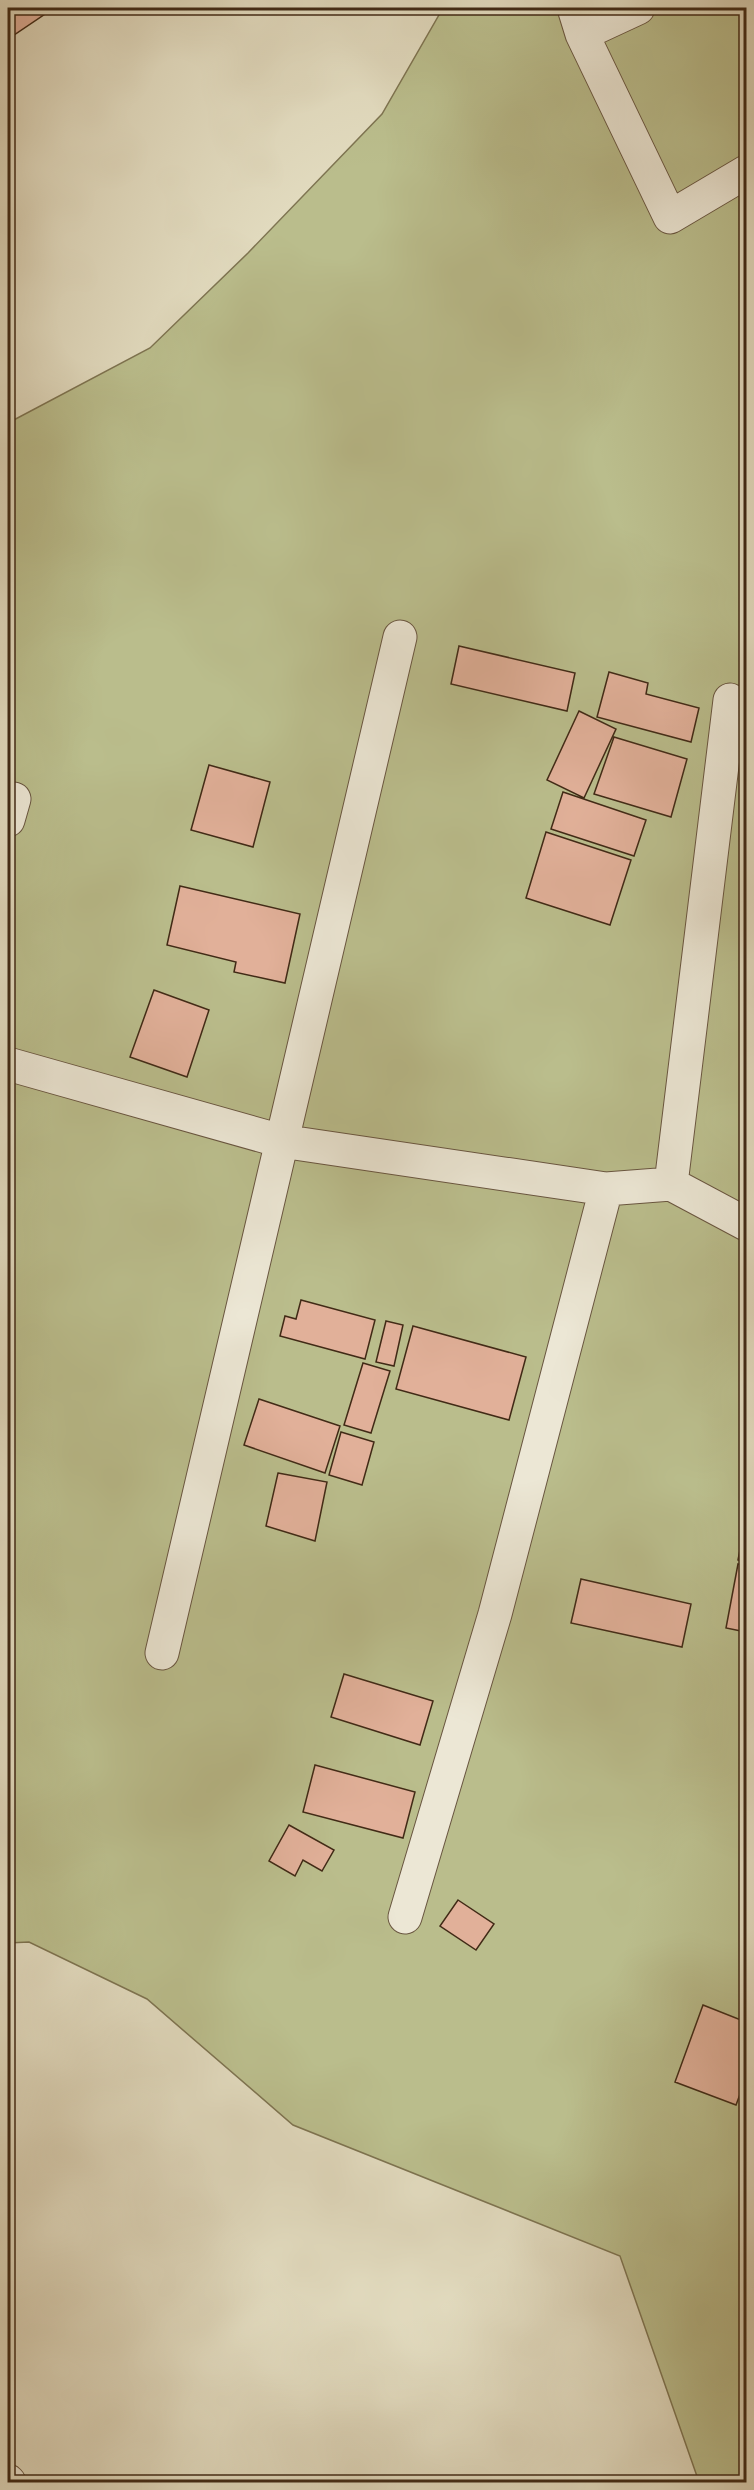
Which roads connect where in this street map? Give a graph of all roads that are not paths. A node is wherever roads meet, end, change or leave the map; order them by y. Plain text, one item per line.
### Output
1 (638, 8) edge
2 (578, 21) edge
3 (747, 172) edge
4 (400, 637) dead end
5 (730, 700) dead end
6 (8, 1064) edge
7 (282, 1141) junction
8 (671, 1184) junction
9 (606, 1189) junction
10 (747, 1224) edge
11 (162, 1653) dead end
12 (405, 1917) dead end

1 - 2 street
2 - 3 street
4 - 7 street
5 - 8 street
6 - 7 street
7 - 9 street
7 - 11 street
8 - 9 street
8 - 10 street
9 - 12 street

